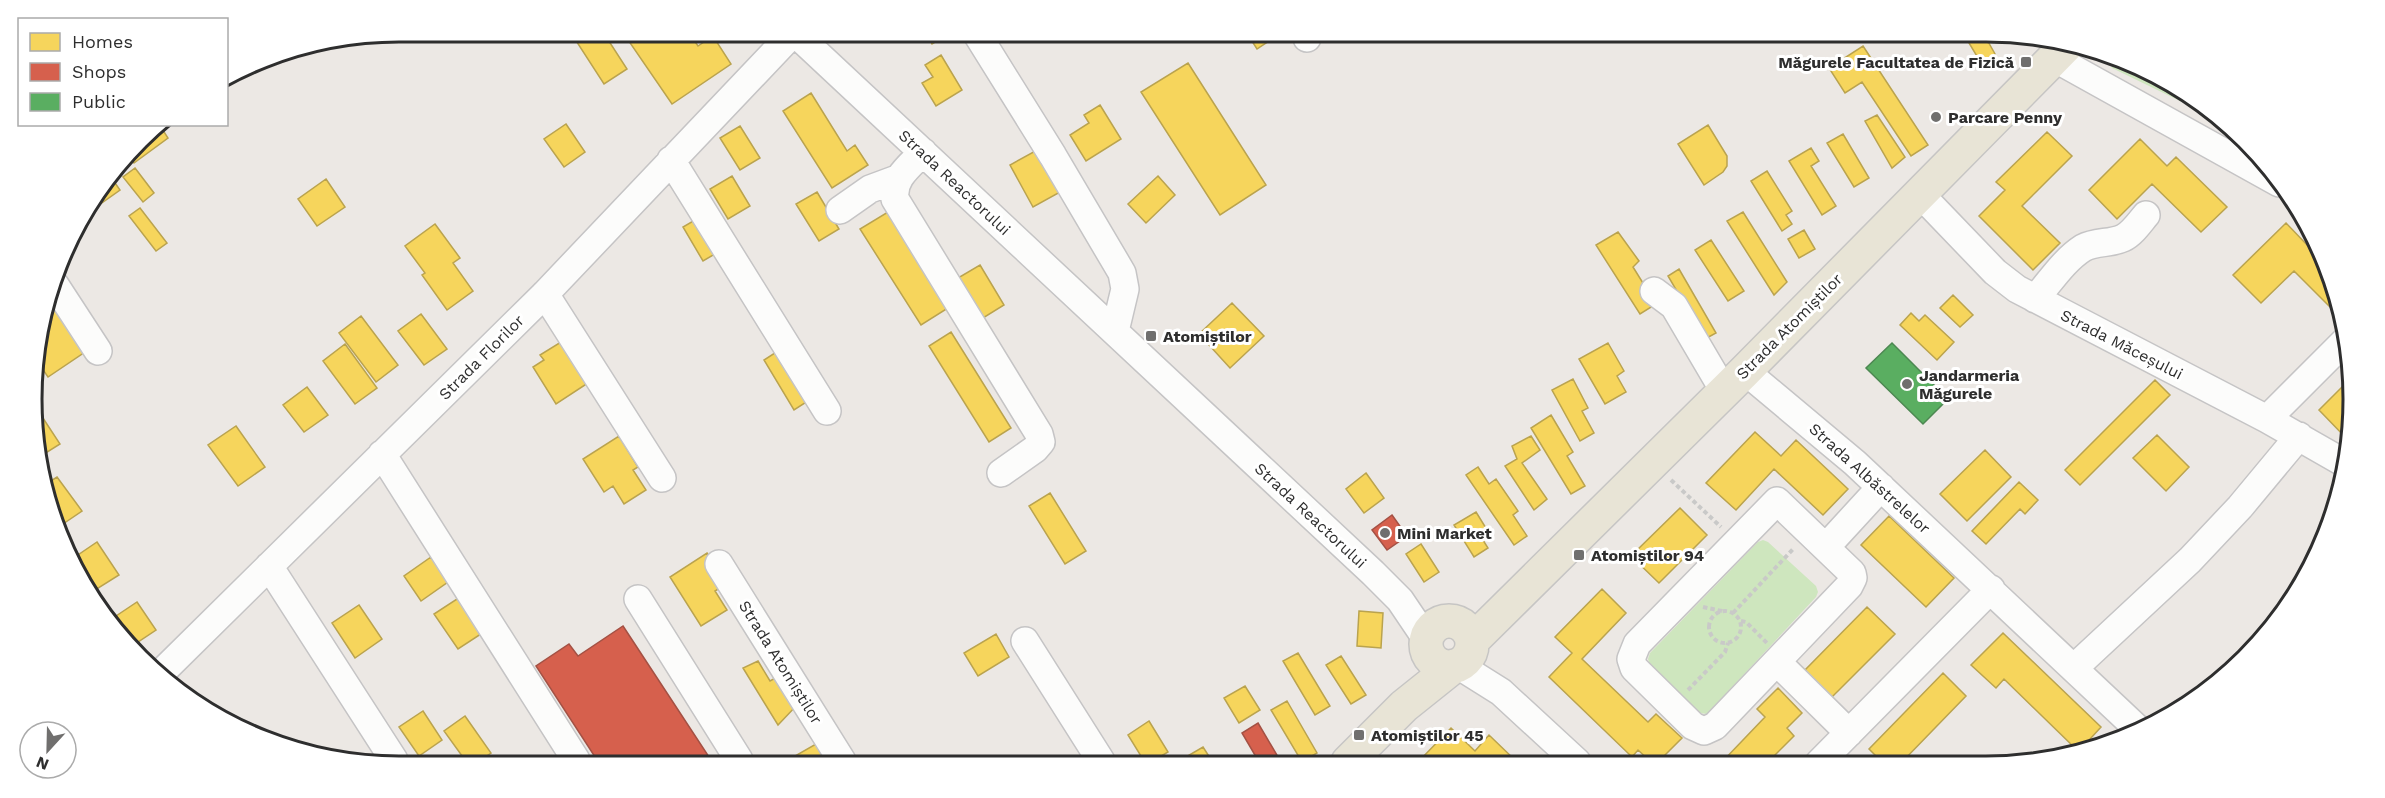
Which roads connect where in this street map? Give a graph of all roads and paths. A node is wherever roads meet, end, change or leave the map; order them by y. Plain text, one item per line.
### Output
1 (785, 42) edge
2 (804, 42) edge
3 (982, 42) edge
4 (2061, 51) edge
5 (923, 152) junction
6 (671, 160) junction
7 (2260, 172) edge
8 (897, 179) junction
9 (1920, 194) junction
10 (840, 210) dead end
11 (2146, 215) dead end
12 (59, 291) edge
13 (1654, 291) dead end
14 (545, 294) junction
15 (2035, 299) junction
16 (1115, 331) junction
17 (2339, 347) edge
18 (98, 351) dead end
19 (1735, 381) junction
20 (827, 411) dead end
21 (2267, 419) junction
22 (2299, 436) junction
23 (382, 454) junction
24 (2338, 459) edge
25 (1001, 473) dead end
26 (662, 478) dead end
27 (1671, 480) dead end
28 (1881, 487) junction
29 (1817, 539) junction
30 (1737, 542) junction
31 (719, 564) dead end
32 (269, 566) junction
33 (1991, 589) junction
34 (638, 599) dead end
35 (1733, 613) junction
36 (1740, 621) junction
37 (1025, 641) dead end
38 (1728, 643) junction
39 (1451, 644) junction
40 (1780, 660) junction
41 (166, 668) edge
42 (2074, 668) junction
43 (1673, 706) junction
44 (2133, 724) edge
45 (1849, 733) junction
46 (392, 756) edge
47 (573, 756) edge
48 (737, 756) edge
49 (839, 756) edge
50 (1098, 756) edge
51 (1354, 756) edge
52 (1571, 756) edge
53 (1826, 756) edge

1 - 6 street, Strada Florilor
2 - 5 street, Strada Reactorului
3 - 16 street
4 - 7 street
4 - 9 main road, Strada Atomiștilor
5 - 8 street
5 - 16 street, Strada Reactorului
6 - 14 street, Strada Florilor
6 - 20 street
8 - 10 street
8 - 25 street
9 - 15 street, Strada Măceșului
9 - 19 main road, Strada Atomiștilor
11 - 15 street
12 - 18 street
13 - 19 street
14 - 23 street, Strada Florilor
14 - 26 street
15 - 21 street, Strada Măceșului
16 - 39 street, Strada Reactorului
17 - 21 street
19 - 28 street, Strada Albăstrelelor
19 - 39 main road, Strada Atomiștilor
21 - 22 street, Strada Măceșului
22 - 24 street, Strada Măceșului
22 - 42 street
23 - 32 street, Strada Florilor
23 - 47 street
27 - 30 path
28 - 29 street
28 - 33 street, Strada Albăstrelelor
29 - 30 street
29 - 35 path
29 - 40 street
30 - 43 street
31 - 49 street, Strada Atomiștilor
32 - 41 street, Strada Florilor
32 - 46 street
33 - 42 street, Strada Albăstrelelor
33 - 45 street
34 - 48 street
35 - 36 path
35 - 38 path
36 - 38 path
36 - 40 path
37 - 50 street
38 - 43 path
39 - 51 main road
39 - 52 street, Strada Reactorului
40 - 43 street
40 - 45 street
42 - 44 street, Strada Albăstrelelor
45 - 53 street

